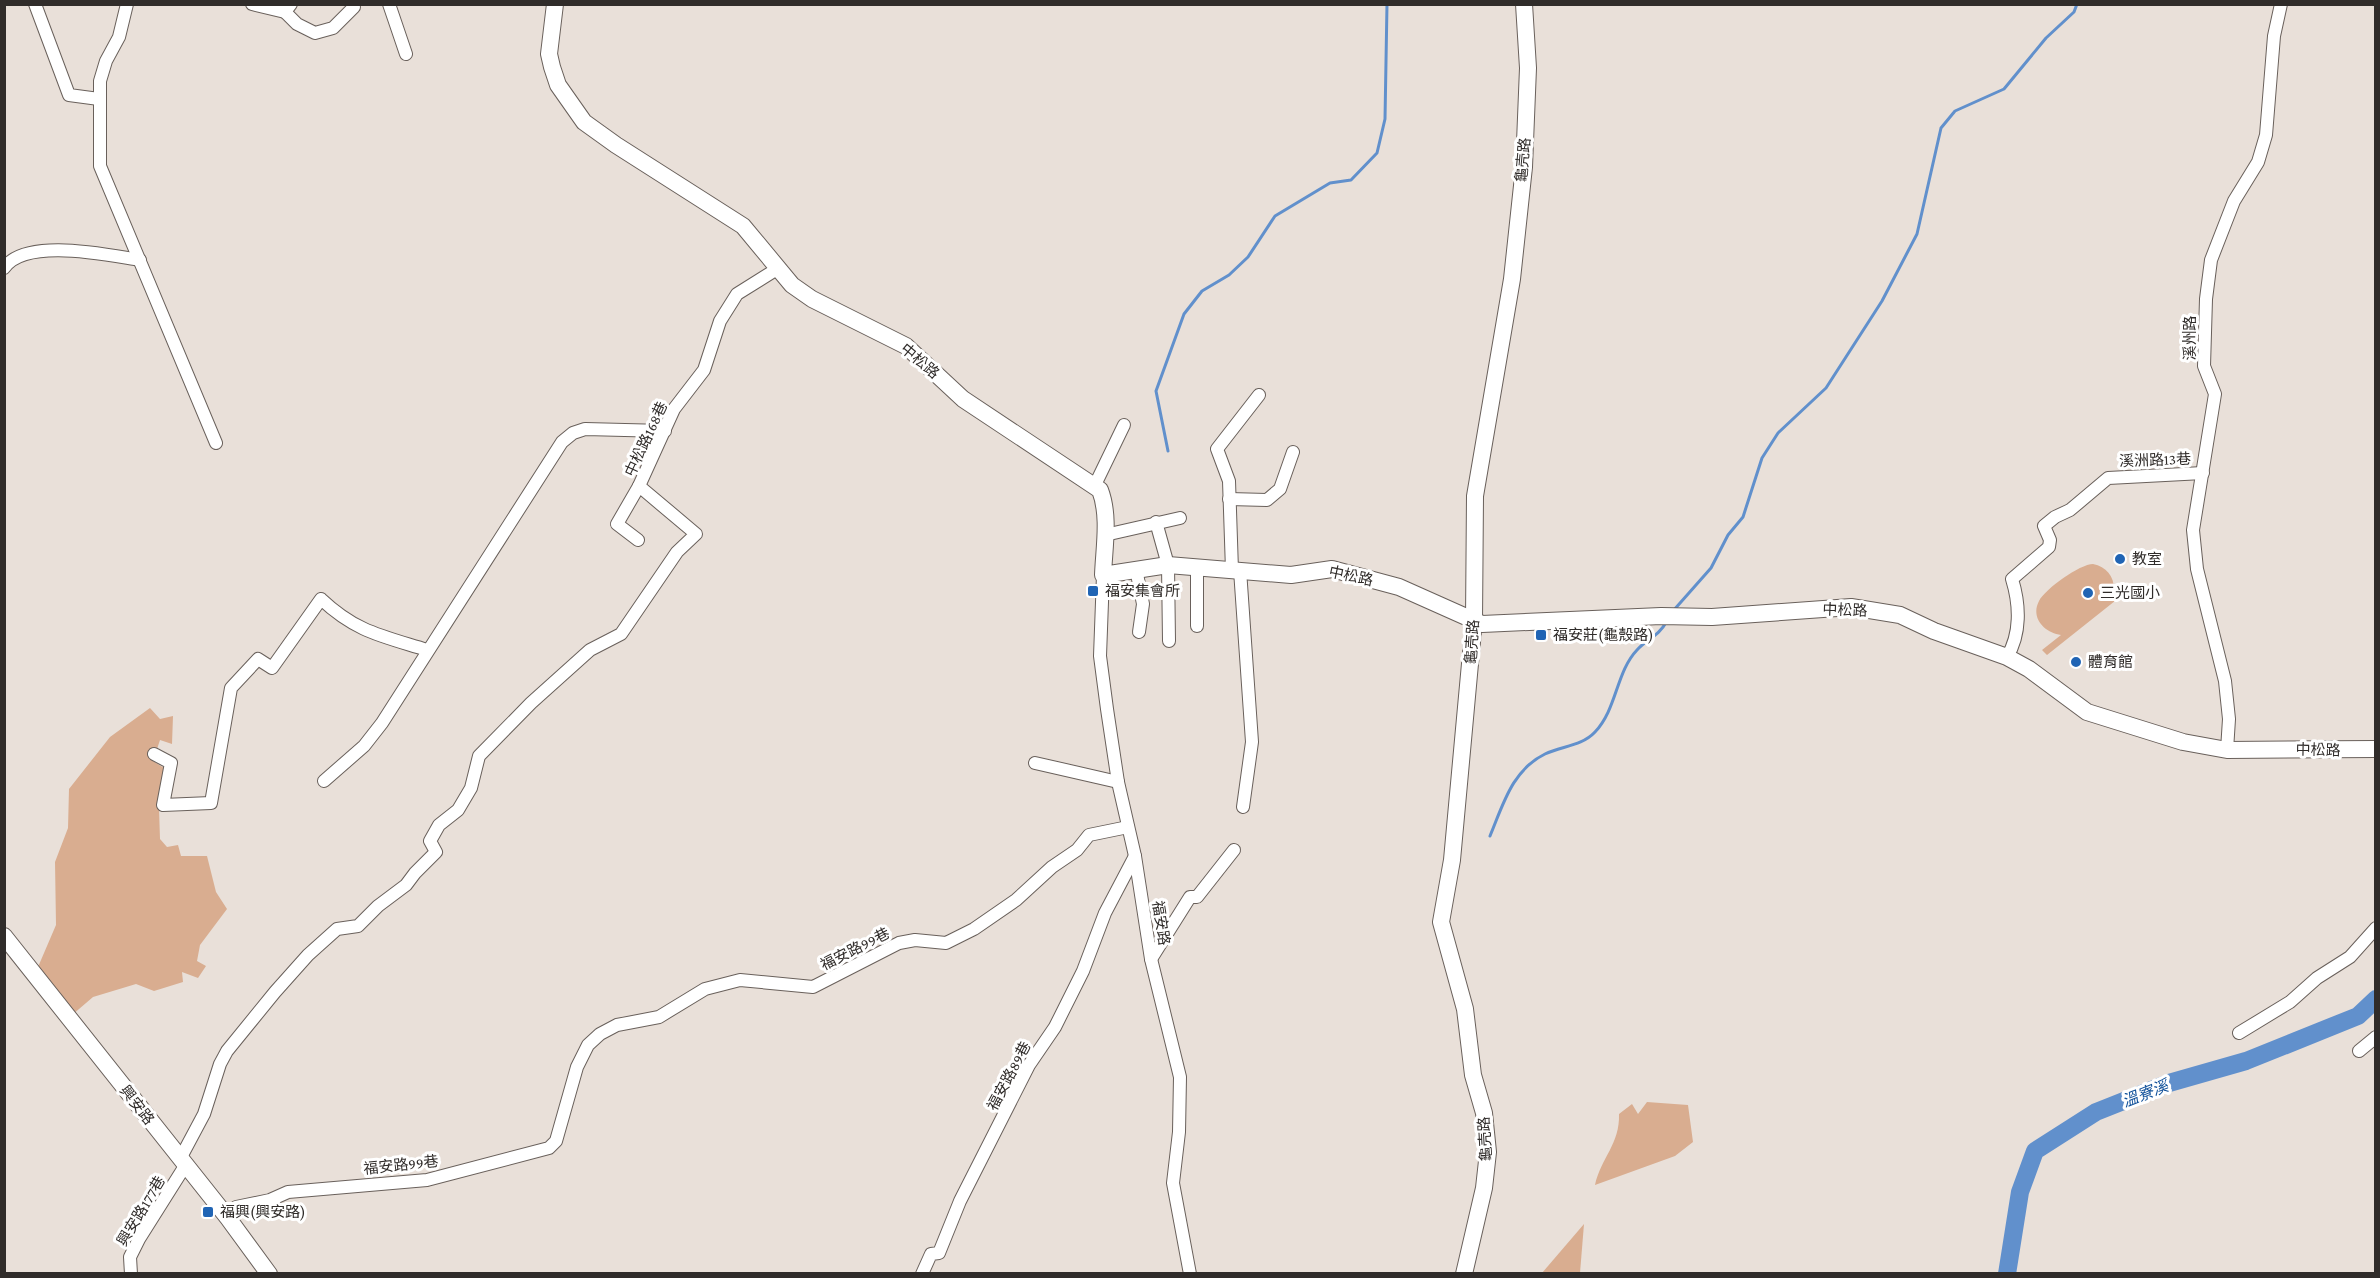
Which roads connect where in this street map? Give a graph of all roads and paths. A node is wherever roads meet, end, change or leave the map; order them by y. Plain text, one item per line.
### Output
1 (35, 4) edge
2 (127, 4) edge
3 (252, 4) edge
4 (389, 4) edge
5 (555, 4) edge
6 (1524, 4) edge
7 (2281, 4) edge
8 (354, 7) dead end
9 (288, 8) edge
10 (406, 54) dead end
11 (99, 99) junction
12 (140, 260) junction
13 (4, 268) edge
14 (777, 269) junction
15 (1259, 395) dead end
16 (1124, 425) dead end
17 (665, 431) junction
18 (216, 443) dead end
19 (1293, 452) dead end
20 (2203, 473) junction
21 (639, 486) junction
22 (1094, 487) junction
23 (1229, 499) junction
24 (1180, 518) dead end
25 (1156, 522) junction
26 (1105, 535) junction
27 (638, 540) dead end
28 (677, 552) joint
29 (1168, 565) junction
30 (1136, 569) junction
31 (1197, 569) junction
32 (1236, 570) junction
33 (1103, 574) junction
34 (1474, 620) junction
35 (1197, 626) dead end
36 (1139, 632) dead end
37 (1168, 641) dead end
38 (427, 650) junction
39 (2007, 657) junction
40 (2376, 749) edge
41 (2227, 750) junction
42 (154, 754) dead end
43 (1035, 763) dead end
44 (324, 781) dead end
45 (1118, 782) junction
46 (1243, 807) dead end
47 (1128, 827) junction
48 (1234, 850) dead end
49 (1135, 856) junction
50 (2376, 928) edge
51 (4, 936) edge
52 (1151, 959) junction
53 (2238, 1033) dead end
54 (2376, 1037) edge
55 (2359, 1051) dead end
56 (183, 1163) junction
57 (228, 1218) junction
58 (131, 1274) edge
59 (269, 1274) edge
60 (922, 1274) edge
61 (1190, 1274) edge
62 (1464, 1274) edge

1 - 11 street
2 - 11 street
3 - 9 street
4 - 10 street
5 - 14 street, 中松路
6 - 34 street, 龜壳路
7 - 20 street, 溪州路
8 - 9 street
11 - 12 street
12 - 13 street
12 - 18 street
14 - 17 street, 中松路168巷
14 - 22 street, 中松路
15 - 23 street
16 - 22 street
17 - 21 street, 中松路168巷
17 - 38 street
19 - 23 street
20 - 39 street, 溪洲路13巷
20 - 41 street, 溪州路
21 - 27 street
21 - 28 street, 中松路168巷
22 - 26 street
23 - 32 street
24 - 25 street
25 - 26 street
25 - 29 street
26 - 33 street
28 - 56 street, 興安路177巷
29 - 30 street, 中松路
29 - 31 street, 中松路
29 - 37 street
30 - 33 street, 中松路
30 - 36 street
31 - 32 street, 中松路
31 - 35 street
32 - 34 street, 中松路
32 - 46 street
33 - 45 street, 福安路
34 - 39 street, 中松路
34 - 62 street, 龜壳路
38 - 42 street
38 - 44 street
39 - 41 street, 中松路
40 - 41 street, 中松路
43 - 45 street
45 - 47 street, 福安路
47 - 49 street, 福安路
47 - 57 street, 福安路99巷
48 - 52 street
49 - 52 street, 福安路
49 - 60 street, 福安路89巷
50 - 53 street
51 - 56 street, 興安路
52 - 61 street, 福安路
54 - 55 street
56 - 57 street, 興安路
56 - 58 street, 興安路177巷
57 - 59 street, 興安路

